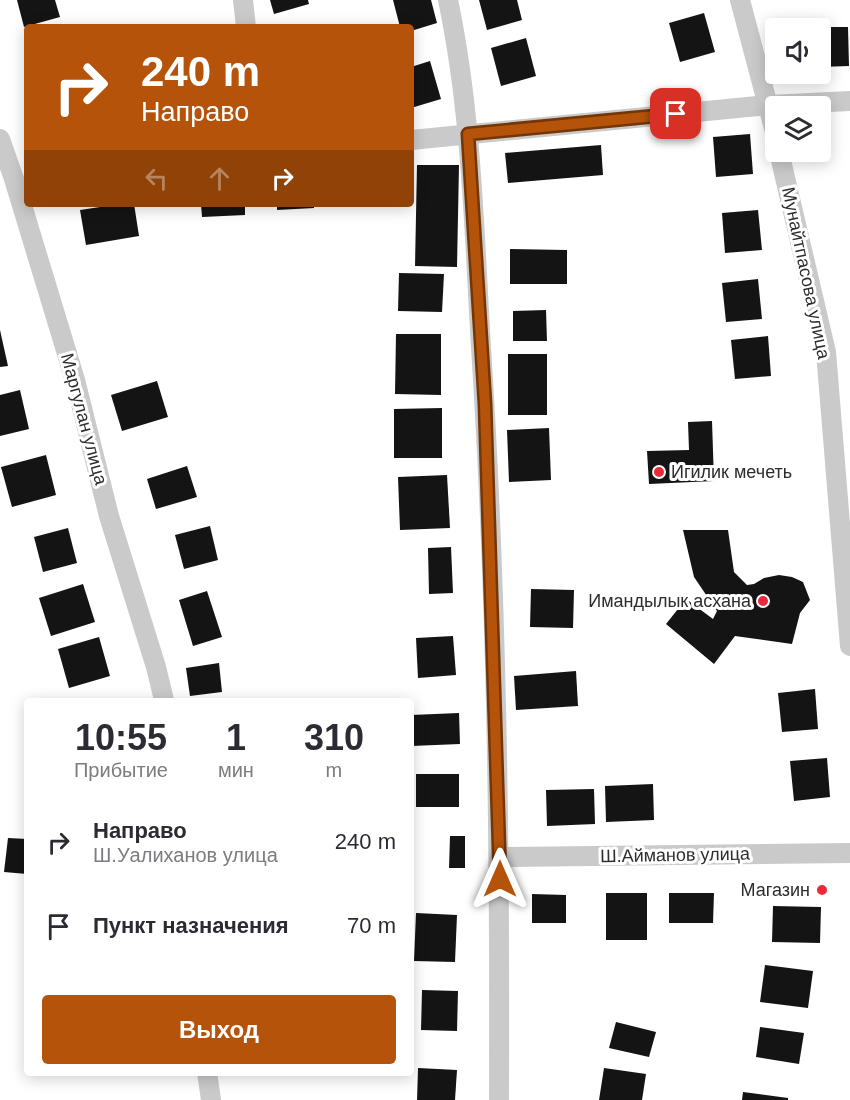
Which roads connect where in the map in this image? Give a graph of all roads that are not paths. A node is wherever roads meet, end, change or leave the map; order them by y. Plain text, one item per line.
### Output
1 (243, 0) edge
2 (448, 0) edge
3 (740, 0) edge
4 (246, 24) edge
5 (766, 96) edge
6 (850, 100) edge
7 (831, 101) edge
8 (765, 105) edge
9 (468, 134) junction
10 (0, 139) edge
11 (414, 140) edge
12 (781, 162) edge
13 (14, 179) edge
14 (850, 646) edge
15 (164, 698) edge
16 (850, 853) edge
17 (500, 857) junction
18 (208, 1076) edge
19 (211, 1100) edge
20 (499, 1100) edge

1 - 4 street
2 - 9 street
3 - 5 street
6 - 7 street
8 - 9 street
9 - 11 street
9 - 17 street
10 - 13 street, Маргулан улица
12 - 14 street, Мунайтпасова улица
13 - 15 street, Маргулан улица
16 - 17 street, Ш.Айманов улица
17 - 20 street
18 - 19 street

